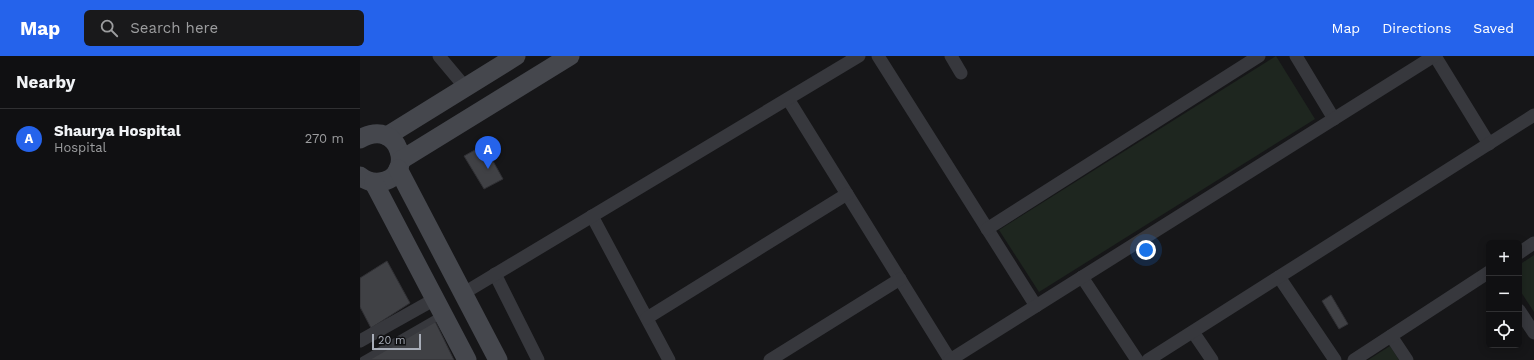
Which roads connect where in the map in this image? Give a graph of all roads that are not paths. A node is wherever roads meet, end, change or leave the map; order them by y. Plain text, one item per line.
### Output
1 (440, 56) edge
2 (516, 56) edge
3 (570, 56) edge
4 (859, 56) edge
5 (878, 56) edge
6 (951, 56) edge
7 (1259, 56) edge
8 (1296, 56) edge
9 (1434, 56) edge
10 (961, 73) dead end
11 (465, 87) junction
12 (788, 99) junction
13 (1534, 116) edge
14 (1334, 119) junction
15 (387, 136) junction
16 (360, 139) edge
17 (1489, 144) junction
18 (400, 165) junction
19 (365, 181) edge
20 (847, 194) junction
21 (592, 216) junction
22 (987, 229) junction
23 (1534, 243) edge
24 (1522, 251) edge
25 (495, 274) junction
26 (1486, 274) edge
27 (1082, 277) junction
28 (1279, 277) junction
29 (900, 279) junction
30 (464, 293) junction
31 (439, 306) junction
32 (1036, 306) junction
33 (1520, 312) edge
34 (647, 318) junction
35 (1193, 332) junction
36 (1534, 333) edge
37 (1391, 336) junction
38 (360, 341) edge
39 (363, 360) edge
40 (468, 360) edge
41 (498, 360) edge
42 (538, 360) edge
43 (669, 360) edge
44 (770, 360) edge
45 (950, 360) edge
46 (1137, 360) edge
47 (1148, 360) edge
48 (1212, 360) edge
49 (1335, 360) edge
50 (1354, 360) edge
51 (1407, 360) edge

1 - 11 street
2 - 11 street
3 - 18 street
4 - 12 street
5 - 22 street
6 - 10 street
7 - 22 street
8 - 14 street
9 - 14 street
9 - 17 street
11 - 15 street
12 - 20 street
12 - 21 street
13 - 17 street
14 - 27 street
15 - 16 street
15 - 18 street
17 - 28 street
18 - 19 street
18 - 30 street
19 - 31 street
20 - 29 street
20 - 34 street
21 - 25 street
21 - 34 street
22 - 32 street
23 - 24 street
25 - 30 street
25 - 42 street
26 - 37 street
27 - 32 street
27 - 46 street
28 - 35 street
28 - 49 street
29 - 44 street
29 - 45 street
30 - 41 street
31 - 38 street
31 - 39 lane
31 - 40 street
32 - 45 street
33 - 36 street
34 - 43 street
35 - 47 street
35 - 48 street
37 - 50 street
37 - 51 street

